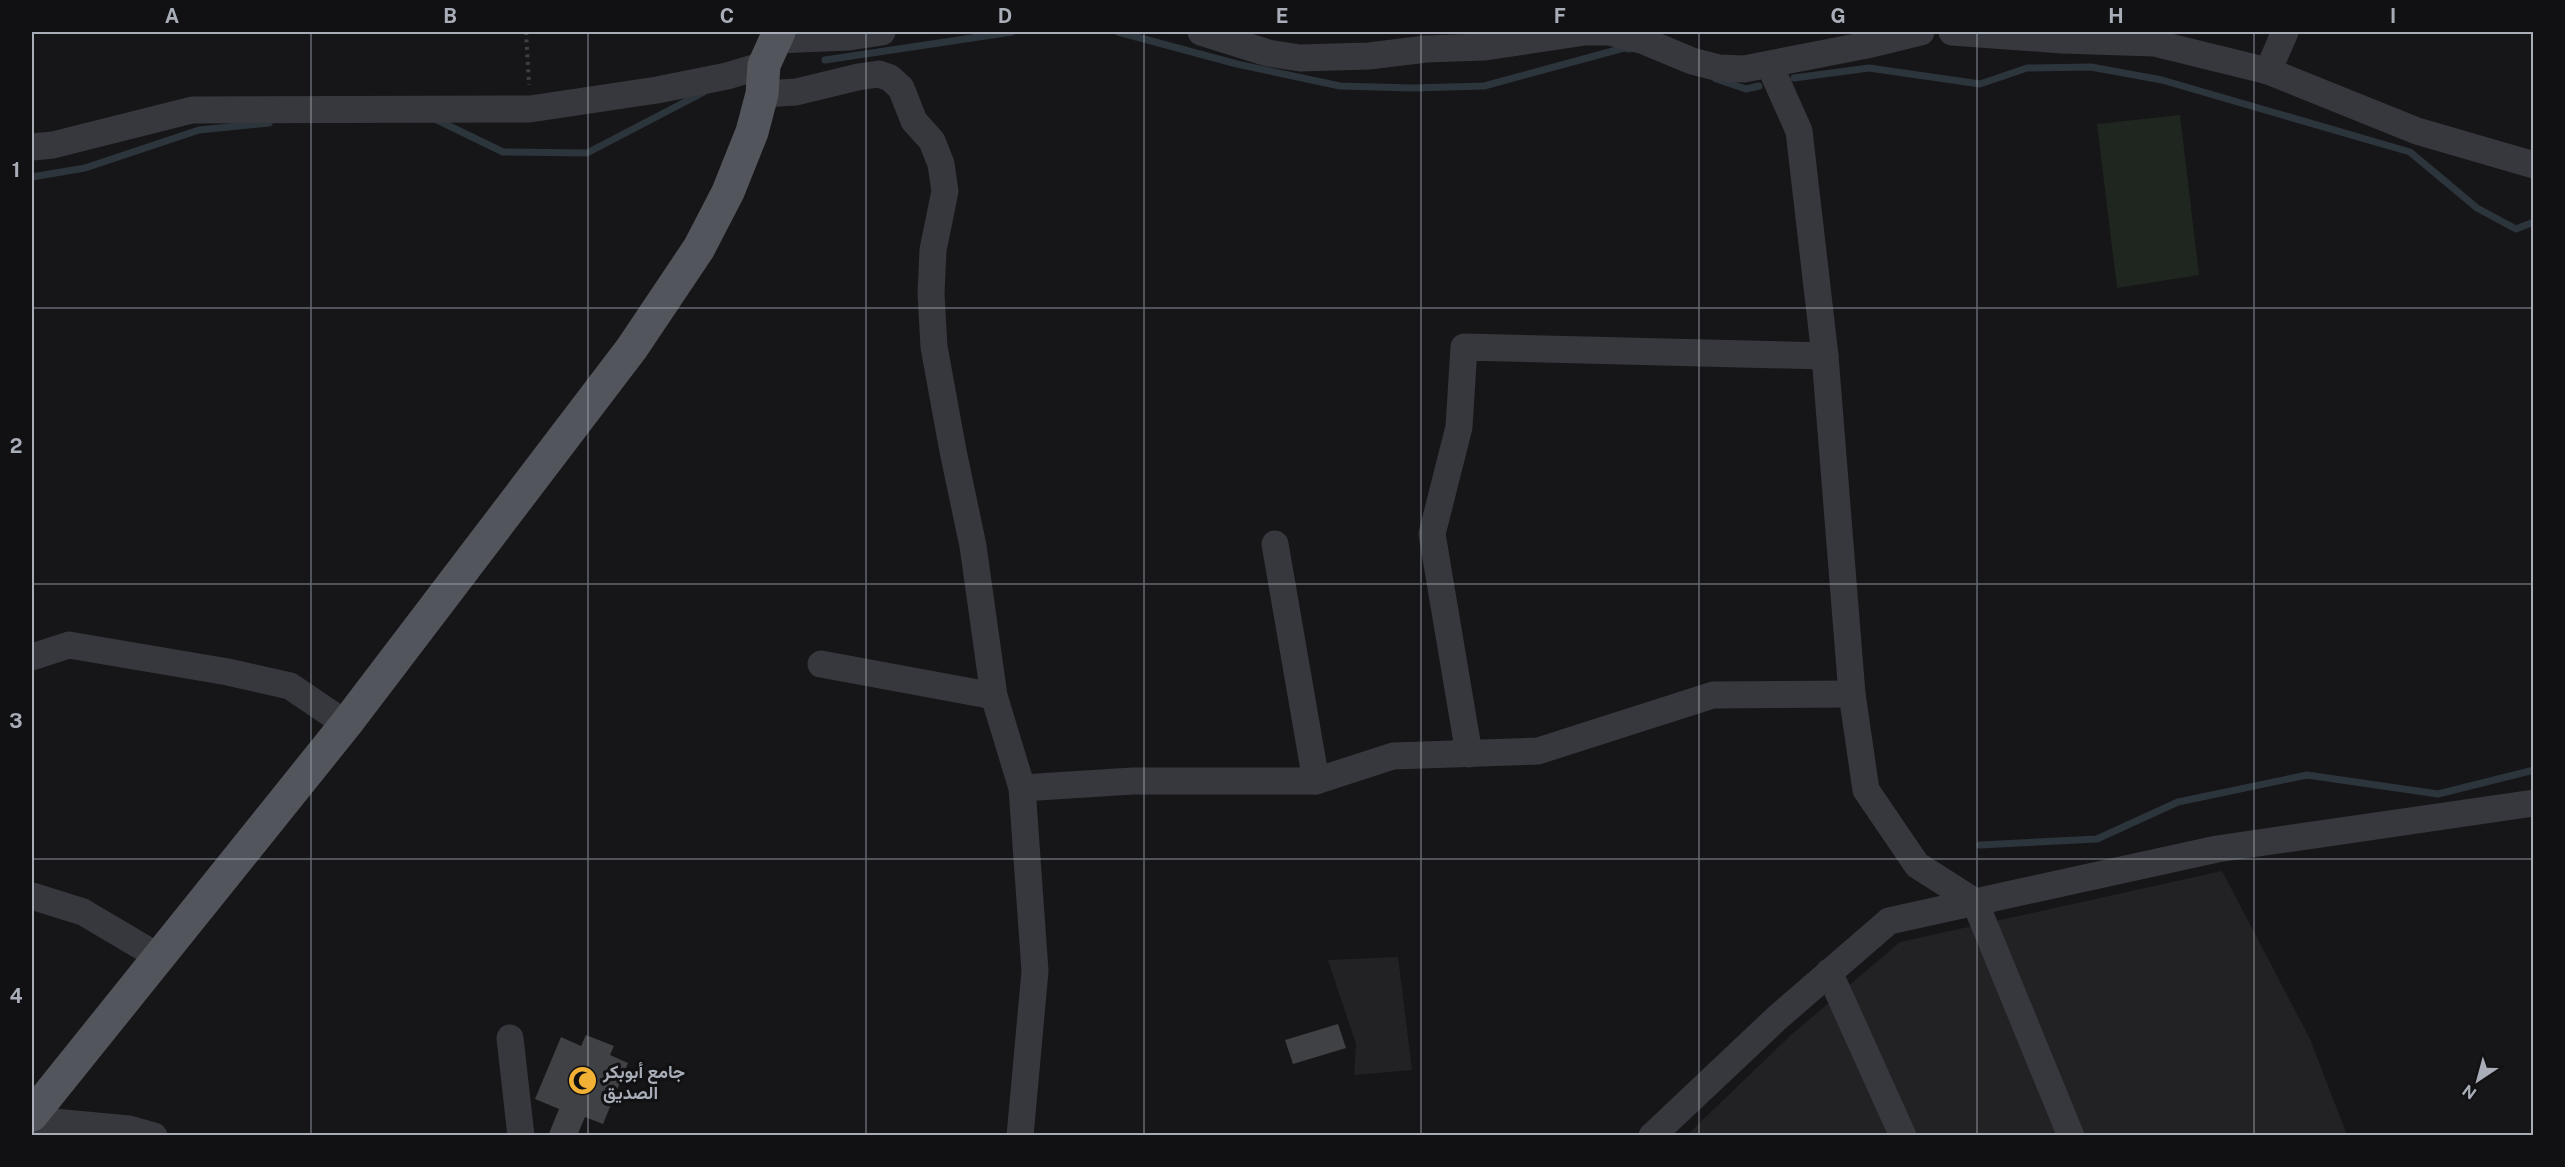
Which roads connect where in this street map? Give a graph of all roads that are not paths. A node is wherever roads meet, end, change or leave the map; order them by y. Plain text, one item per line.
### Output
1 (882, 32) edge
2 (1201, 32) edge
3 (1921, 32) edge
4 (1952, 32) edge
5 (2284, 32) edge
6 (1426, 40) edge
7 (770, 58) edge
8 (1770, 66) junction
9 (2268, 71) junction
10 (32, 147) edge
11 (2534, 165) edge
12 (1824, 356) junction
13 (1275, 544) dead end
14 (32, 657) edge
15 (821, 664) dead end
16 (1852, 694) junction
17 (994, 696) junction
18 (346, 724) junction
19 (1469, 754) junction
20 (1316, 781) junction
21 (1022, 788) junction
22 (2534, 803) edge
23 (32, 896) edge
24 (1975, 902) junction
25 (159, 957) junction
26 (1829, 972) junction
27 (510, 1038) dead end
28 (32, 1115) edge
29 (32, 1120) edge
30 (154, 1136) edge
31 (521, 1136) edge
32 (1020, 1136) edge
33 (1652, 1136) edge
34 (1903, 1136) edge
35 (2071, 1136) edge

1 - 7 street
2 - 6 street
3 - 8 street
4 - 9 street
5 - 9 street
6 - 8 street
7 - 10 street
7 - 17 street
7 - 18 main road
8 - 12 street
9 - 11 street
12 - 16 street
12 - 19 street
13 - 20 street
14 - 18 street
15 - 17 street
16 - 19 street
16 - 24 street
17 - 21 street
18 - 25 main road
19 - 20 street
20 - 21 street
21 - 32 street
22 - 24 street
23 - 25 street
24 - 26 street
24 - 35 street
25 - 28 main road
26 - 33 street
26 - 34 street
27 - 31 street
29 - 30 street

